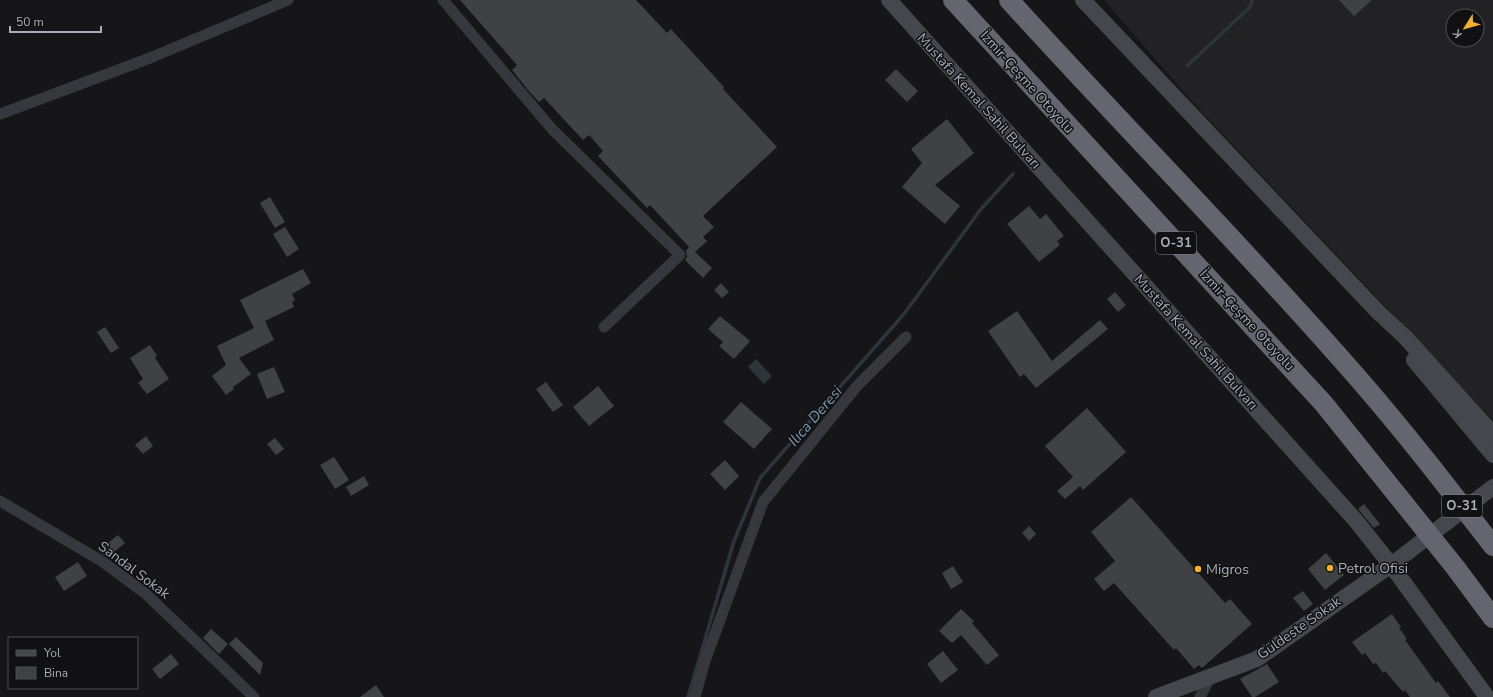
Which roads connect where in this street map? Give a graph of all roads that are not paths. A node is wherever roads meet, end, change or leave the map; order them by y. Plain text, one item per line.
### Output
1 (288, 0) edge
2 (444, 0) edge
3 (888, 0) edge
4 (953, 0) edge
5 (1009, 0) edge
6 (1083, 0) edge
7 (0, 114) edge
8 (1378, 312) junction
9 (604, 327) dead end
10 (906, 337) dead end
11 (1493, 434) edge
12 (1493, 455) edge
13 (1493, 487) edge
14 (0, 501) edge
15 (1493, 546) edge
16 (1391, 565) junction
17 (1493, 618) edge
18 (1211, 676) junction
19 (254, 697) edge
20 (695, 697) edge
21 (1156, 697) edge
22 (1200, 697) edge
23 (1487, 697) edge

1 - 7 street
2 - 9 street
3 - 16 street, Mustafa Kemal Sahil Bulvarı
4 - 17 highway, İzmir-Çeşme Otoyolu / O-31
5 - 15 highway, O-31
6 - 8 street
8 - 11 street
8 - 12 street
10 - 20 street
13 - 16 street, Güldeste Sokak
14 - 19 street, Sandal Sokak
16 - 18 street, Güldeste Sokak
16 - 23 street, Mustafa Kemal Sahil Bulvarı
18 - 21 street, Güldeste Sokak
18 - 22 street

